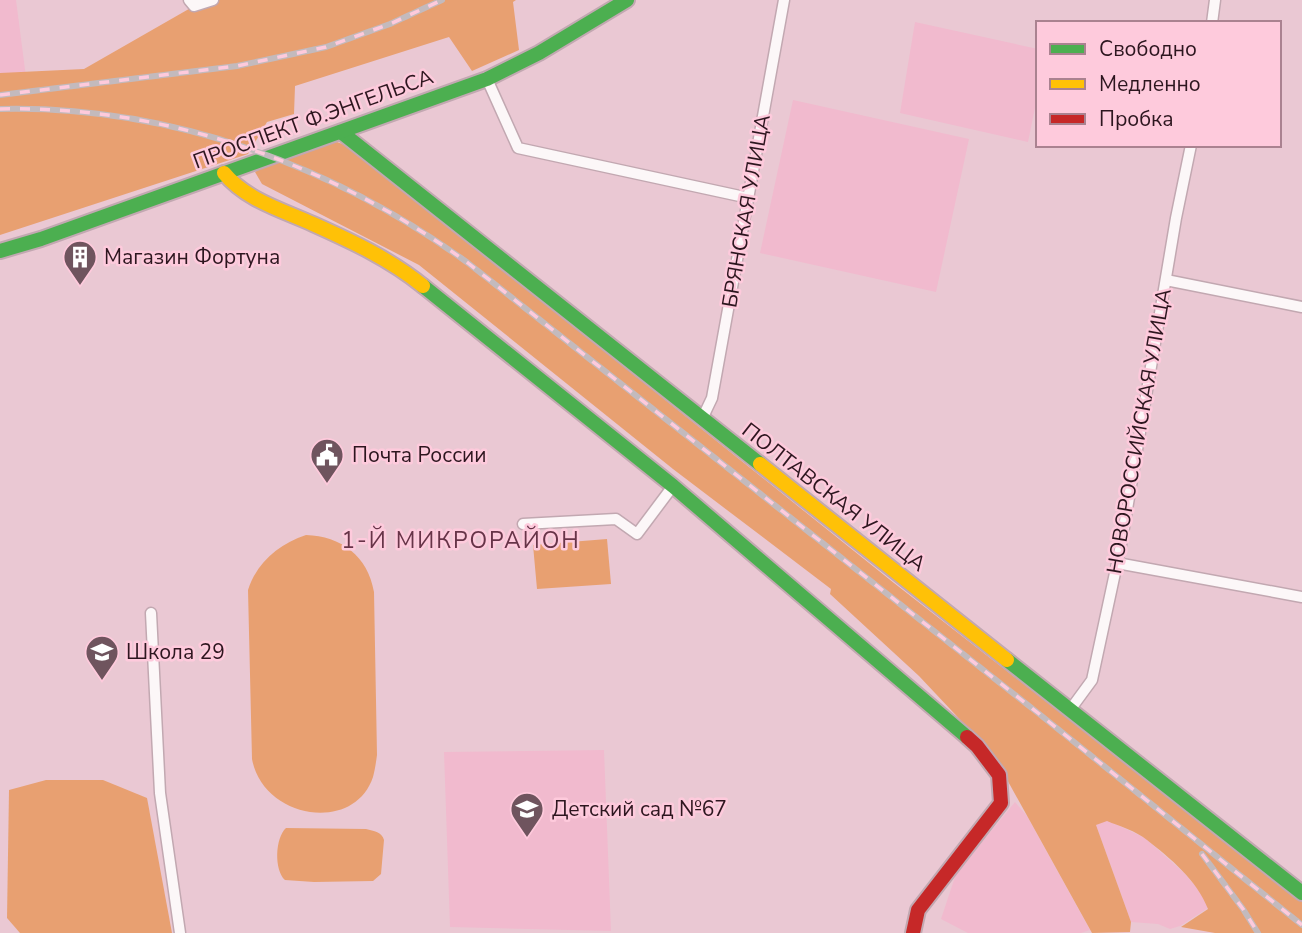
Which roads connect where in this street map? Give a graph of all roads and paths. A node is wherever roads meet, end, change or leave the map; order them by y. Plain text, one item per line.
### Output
1 (213, 0) edge
2 (627, 0) edge
3 (784, 0) edge
4 (1215, 0) edge
5 (192, 3) edge
6 (1212, 21) edge
7 (487, 79) junction
8 (341, 132) junction
9 (1191, 147) edge
10 (223, 173) junction
11 (748, 198) junction
12 (0, 251) edge
13 (1166, 280) junction
14 (1302, 307) edge
15 (702, 419) junction
16 (673, 486) junction
17 (523, 524) dead end
18 (1117, 563) junction
19 (1302, 597) edge
20 (151, 613) dead end
21 (1070, 710) junction
22 (1302, 893) edge
23 (180, 933) edge
24 (913, 933) edge

1 - 5 street
2 - 7 street, ПРОСПЕКТ Ф.ЭНГЕЛЬСА
3 - 11 street, БРЯНСКАЯ УЛИЦА
4 - 6 street
7 - 8 street, ПРОСПЕКТ Ф.ЭНГЕЛЬСА
7 - 11 street
8 - 10 street, ПРОСПЕКТ Ф.ЭНГЕЛЬСА
8 - 15 street, ПОЛТАВСКАЯ УЛИЦА
9 - 13 street, НОВОРОССИЙСКАЯ УЛИЦА
10 - 12 street, ПРОСПЕКТ Ф.ЭНГЕЛЬСА
10 - 16 street
11 - 15 street, БРЯНСКАЯ УЛИЦА
13 - 14 street
13 - 18 street, НОВОРОССИЙСКАЯ УЛИЦА
15 - 21 street, ПОЛТАВСКАЯ УЛИЦА
16 - 17 street
16 - 24 street
18 - 19 street
18 - 21 street, НОВОРОССИЙСКАЯ УЛИЦА
20 - 23 street
21 - 22 street, ПОЛТАВСКАЯ УЛИЦА

